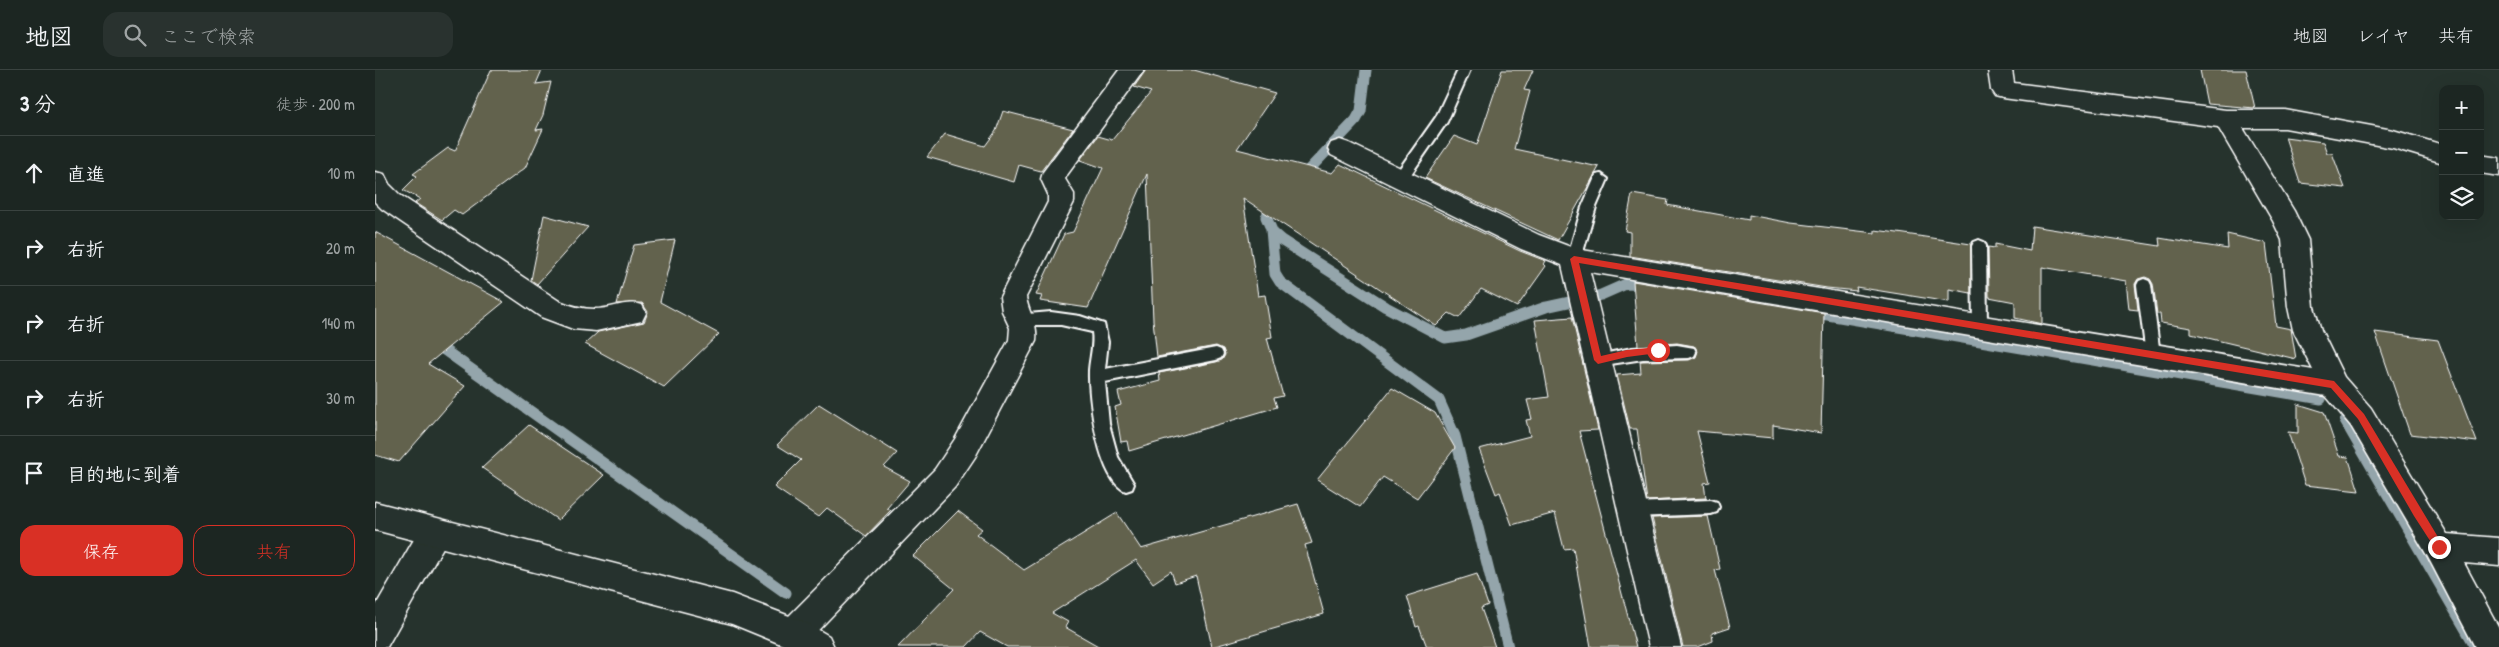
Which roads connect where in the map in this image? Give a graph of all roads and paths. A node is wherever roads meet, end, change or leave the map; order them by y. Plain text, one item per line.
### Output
1 (1132, 70) edge
2 (1463, 70) edge
3 (2001, 70) edge
4 (2226, 118) junction
5 (1340, 149) dead end
6 (2439, 153) edge
7 (2484, 165) edge
8 (2499, 167) edge
9 (1400, 178) junction
10 (1601, 179) dead end
11 (375, 181) edge
12 (1979, 246) dead end
13 (1574, 259) junction
14 (2144, 285) dead end
15 (633, 313) dead end
16 (1021, 319) junction
17 (1980, 326) junction
18 (1689, 352) dead end
19 (1216, 354) dead end
20 (2153, 355) junction
21 (1598, 360) junction
22 (1098, 376) junction
23 (2334, 385) junction
24 (1126, 484) dead end
25 (1711, 507) dead end
26 (1633, 510) junction
27 (375, 516) edge
28 (435, 532) junction
29 (2439, 547) junction
30 (2499, 552) edge
31 (375, 636) edge
32 (806, 640) edge
33 (1665, 647) edge
34 (2492, 647) edge

1 - 16 street
2 - 9 lane
3 - 4 street
4 - 6 street
4 - 23 street
5 - 9 street
7 - 8 street
9 - 13 street
10 - 13 lane
11 - 15 street
12 - 17 lane
13 - 17 street
13 - 21 street
14 - 20 lane
16 - 22 lane
16 - 32 street
17 - 20 street
18 - 21 lane
19 - 22 lane
20 - 23 street
21 - 26 street
22 - 24 lane
23 - 29 street
25 - 26 lane
26 - 33 street
27 - 28 street
28 - 31 street
28 - 32 street
29 - 30 street
29 - 34 street

